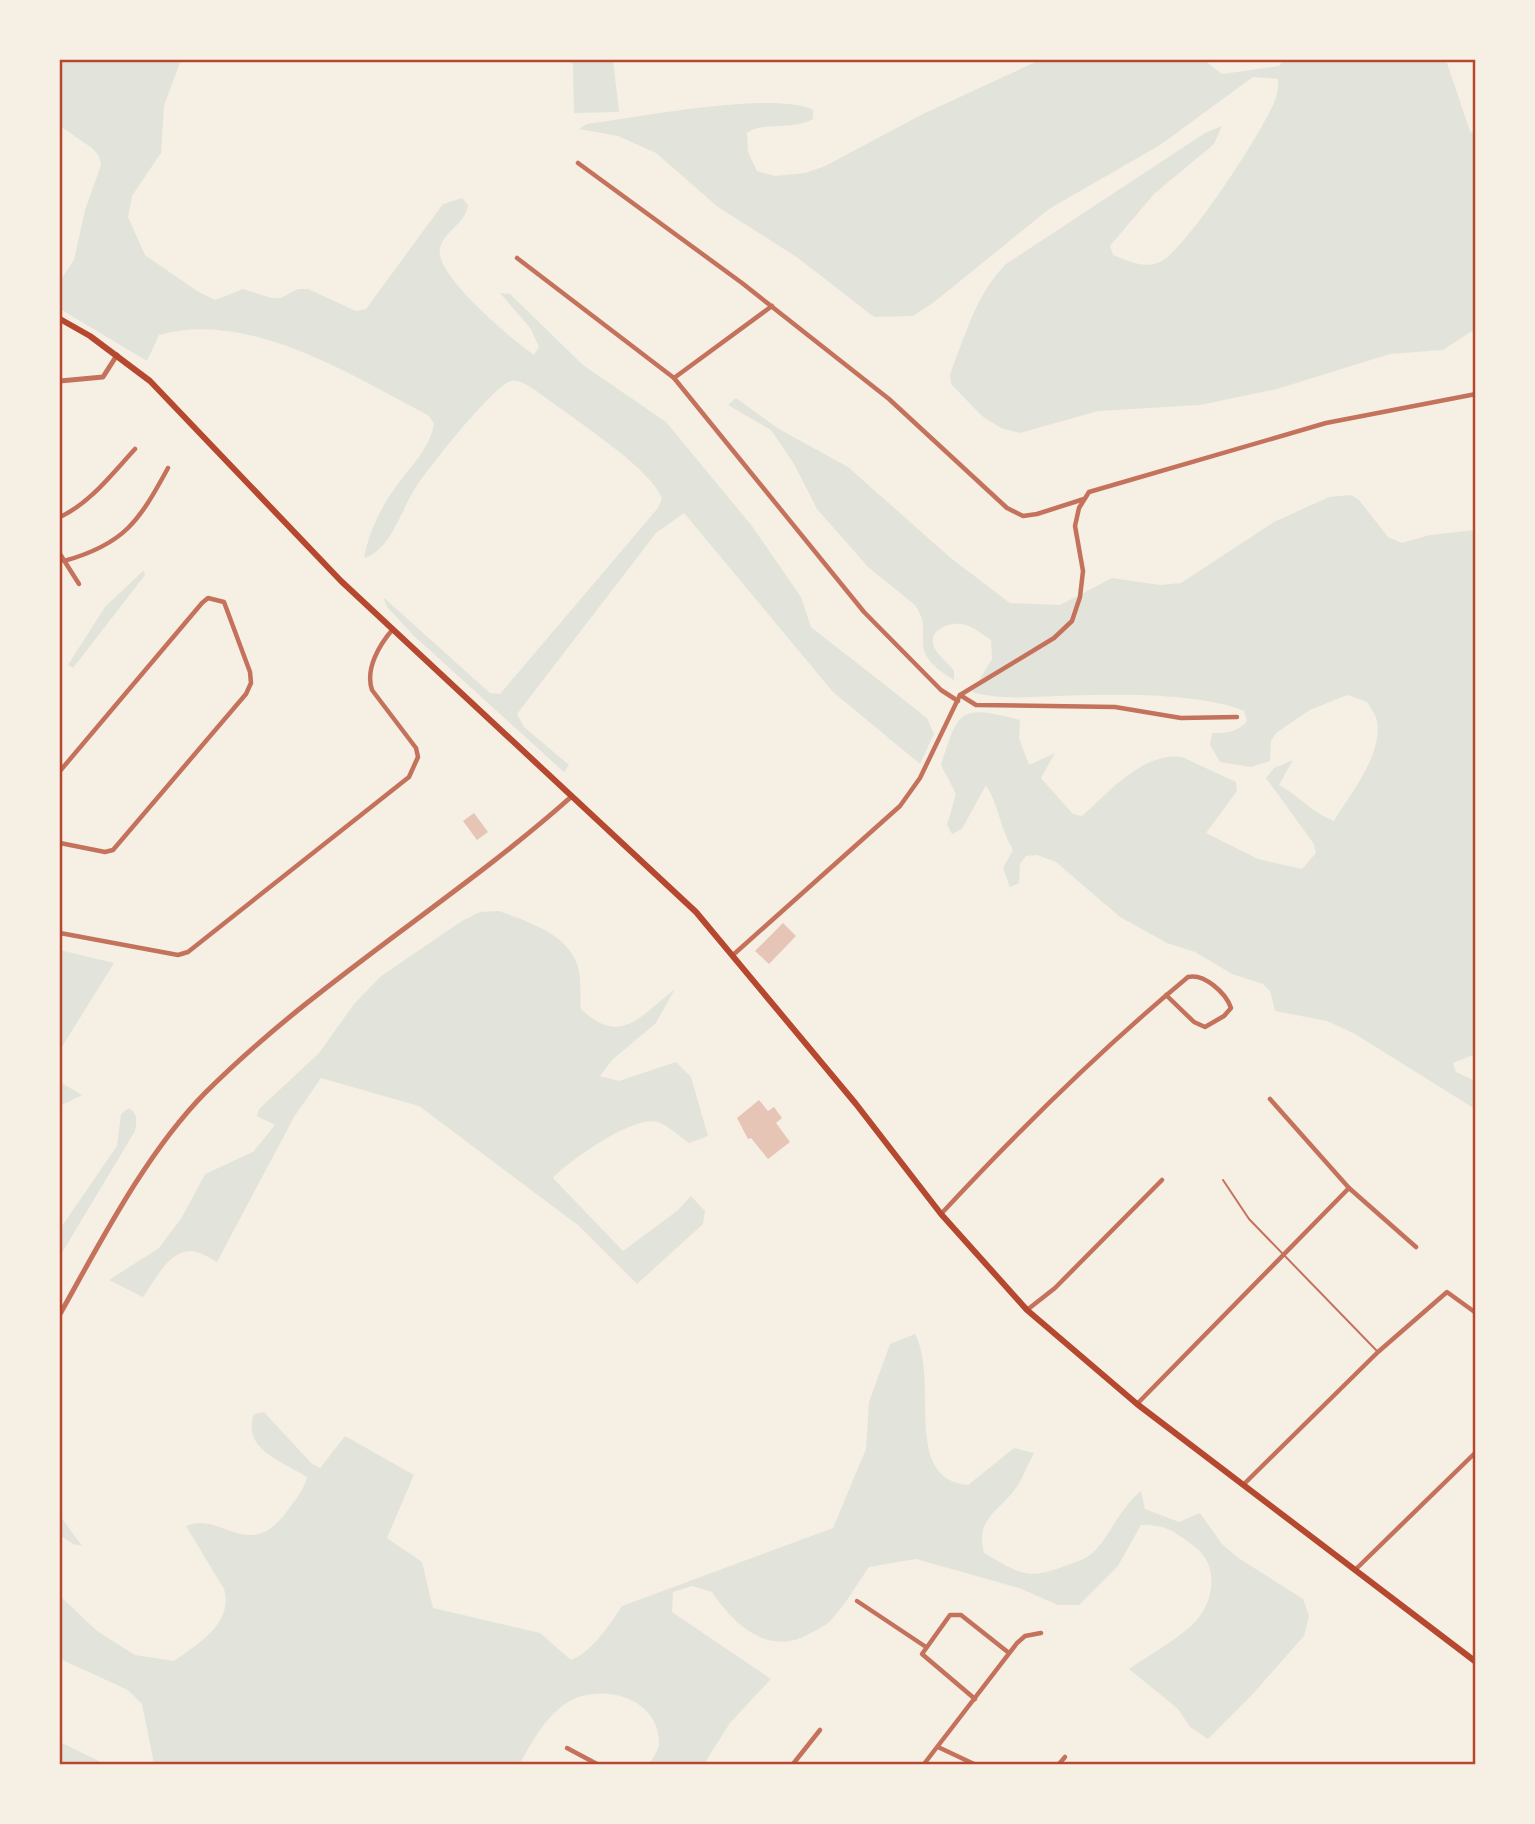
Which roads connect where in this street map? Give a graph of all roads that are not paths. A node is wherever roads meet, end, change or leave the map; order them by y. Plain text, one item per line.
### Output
1 (578, 163) dead end
2 (517, 258) dead end
3 (772, 306) junction
4 (60, 318) edge
5 (117, 355) junction
6 (674, 378) junction
7 (60, 381) edge
8 (1475, 394) edge
9 (135, 449) dead end
10 (168, 468) dead end
11 (1084, 498) junction
12 (60, 517) edge
13 (60, 554) edge
14 (64, 561) junction
15 (79, 584) dead end
16 (393, 629) junction
17 (959, 698) junction
18 (1237, 717) dead end
19 (60, 771) edge
20 (571, 797) junction
21 (60, 843) edge
22 (60, 933) edge
23 (733, 955) junction
24 (1166, 995) junction
25 (1270, 1099) dead end
26 (1163, 1180) dead end
27 (1223, 1180) dead end
28 (1349, 1188) junction
29 (941, 1214) junction
30 (1416, 1247) dead end
31 (1282, 1256) junction
32 (1027, 1310) junction
33 (1475, 1313) edge
34 (60, 1314) edge
35 (1378, 1352) junction
36 (1137, 1405) junction
37 (1475, 1452) edge
38 (1243, 1485) junction
39 (1356, 1570) junction
40 (857, 1601) dead end
41 (1041, 1633) dead end
42 (926, 1647) junction
43 (1009, 1653) junction
44 (1475, 1662) edge
45 (975, 1699) junction
46 (820, 1730) dead end
47 (938, 1747) junction
48 (567, 1748) dead end
49 (1065, 1757) dead end
50 (597, 1765) edge
51 (793, 1765) edge
52 (924, 1765) edge
53 (974, 1765) edge
54 (1059, 1765) edge

1 - 3 street
2 - 6 street
3 - 6 street
3 - 11 street
4 - 5 main road
5 - 7 street
5 - 16 main road
6 - 17 street
8 - 11 street
9 - 12 street
10 - 14 street
11 - 17 street
13 - 14 street
14 - 15 street
16 - 20 main road
16 - 22 street
17 - 18 street
17 - 23 street
19 - 21 street
20 - 23 main road
20 - 34 street
23 - 29 main road
24 - 24 street
24 - 29 street
25 - 28 street
26 - 32 street
27 - 31 lane
28 - 30 street
28 - 31 street
29 - 32 main road
31 - 35 lane
31 - 36 street
32 - 36 main road
33 - 35 street
35 - 38 street
36 - 38 main road
37 - 39 street
38 - 39 main road
39 - 44 main road
40 - 42 street
41 - 43 street
42 - 43 street
42 - 45 street
43 - 45 street
45 - 47 street
46 - 51 street
47 - 52 street
47 - 53 street
48 - 50 street
49 - 54 street

